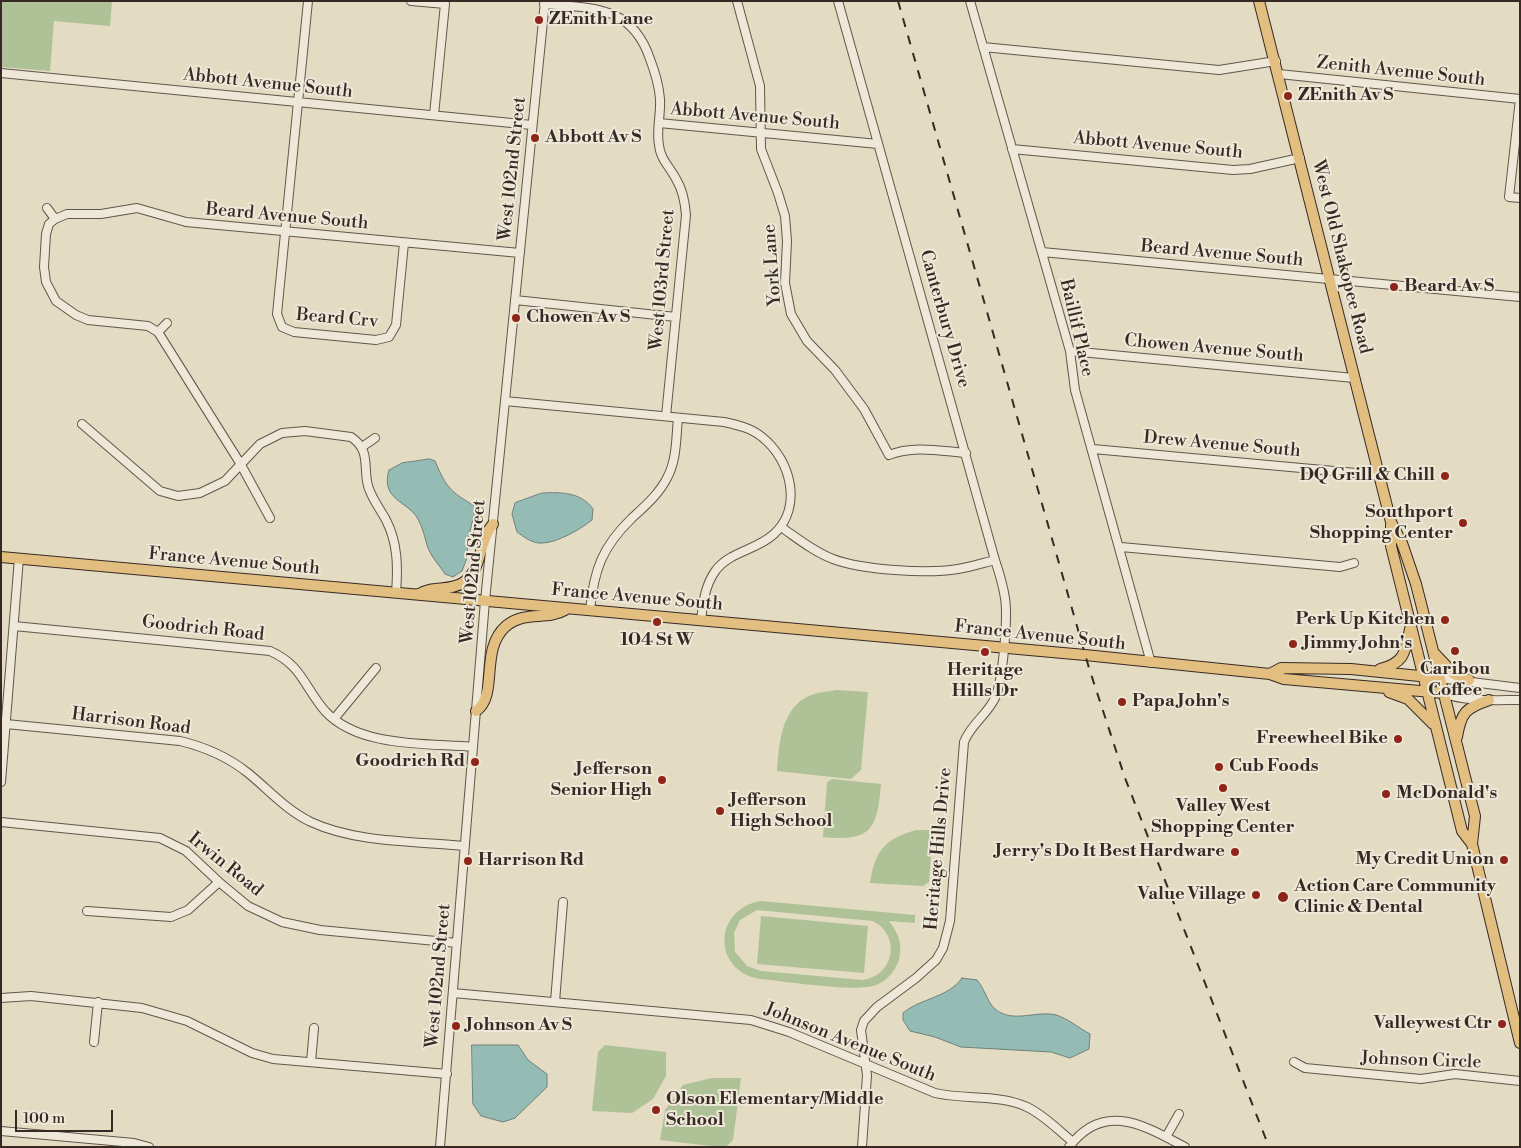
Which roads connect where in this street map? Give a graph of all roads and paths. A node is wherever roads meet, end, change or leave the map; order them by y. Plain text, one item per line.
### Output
1 (308, 1) edge
2 (411, 1) edge
3 (738, 1) edge
4 (838, 1) edge
5 (970, 1) edge
6 (1259, 1) edge
7 (544, 3) edge
8 (983, 47) junction
9 (1276, 61) junction
10 (1, 73) edge
11 (1279, 74) junction
12 (1520, 99) edge
13 (298, 102) junction
14 (434, 115) junction
15 (659, 123) junction
16 (532, 124) junction
17 (760, 133) junction
18 (878, 144) junction
19 (1012, 149) junction
20 (1300, 158) junction
21 (1520, 198) edge
22 (47, 208) dead end
23 (55, 219) junction
24 (285, 232) junction
25 (404, 243) junction
26 (1042, 252) junction
27 (520, 253) junction
28 (1330, 279) junction
29 (1520, 297) edge
30 (515, 300) junction
31 (676, 317) junction
32 (166, 322) dead end
33 (158, 332) junction
34 (1070, 351) junction
35 (1354, 378) junction
36 (505, 401) junction
37 (666, 416) junction
38 (678, 418) junction
39 (82, 424) dead end
40 (375, 438) dead end
41 (362, 447) junction
42 (1093, 448) junction
43 (966, 453) junction
44 (240, 463) junction
45 (1378, 475) junction
46 (270, 518) dead end
47 (1391, 522) junction
48 (493, 524) junction
49 (780, 527) junction
50 (1121, 547) junction
51 (1, 557) edge
52 (19, 558) junction
53 (995, 560) junction
54 (1354, 563) dead end
55 (396, 593) junction
56 (418, 595) junction
57 (485, 601) junction
58 (567, 608) junction
59 (590, 610) junction
60 (701, 621) junction
61 (14, 626) junction
62 (1410, 626) junction
63 (1003, 648) junction
64 (1433, 652) junction
65 (1151, 663) junction
66 (376, 668) dead end
67 (1372, 671) junction
68 (1270, 674) junction
69 (1423, 676) junction
70 (1439, 678) junction
71 (1469, 680) junction
72 (1379, 687) junction
73 (1520, 688) edge
74 (1426, 691) junction
75 (1443, 693) junction
76 (1490, 700) junction
77 (1520, 700) edge
78 (476, 711) junction
79 (334, 719) junction
80 (6, 724) junction
81 (1435, 728) junction
82 (1456, 743) junction
83 (473, 747) junction
84 (1, 782) edge
85 (1, 822) edge
86 (1472, 844) junction
87 (465, 846) junction
88 (219, 882) junction
89 (563, 902) dead end
90 (87, 911) dead end
91 (457, 943) junction
92 (453, 993) junction
93 (1, 998) edge
94 (98, 1002) junction
95 (555, 1002) junction
96 (314, 1028) dead end
97 (94, 1042) dead end
98 (1520, 1043) edge
99 (311, 1062) junction
100 (1294, 1062) dead end
101 (866, 1065) junction
102 (446, 1074) junction
103 (1520, 1081) edge
104 (1179, 1114) dead end
105 (1, 1131) edge
106 (1166, 1137) junction
107 (1071, 1144) edge
108 (149, 1147) edge
109 (440, 1147) edge
110 (862, 1147) edge
111 (1185, 1147) edge

1 - 13 street
2 - 14 street
3 - 17 street, York Lane
4 - 18 street, Canterbury Drive
5 - 8 street, Baillif Place
6 - 9 main road, West Old Shakopee Road
7 - 15 street
7 - 16 street, West 102nd Street
8 - 9 street
8 - 19 street, Baillif Place
9 - 11 main road, West Old Shakopee Road
10 - 13 street, Abbott Avenue South
11 - 12 street, Zenith Avenue South
11 - 20 main road, West Old Shakopee Road
12 - 21 street
13 - 14 street, Abbott Avenue South
13 - 24 street
14 - 16 street, Abbott Avenue South
15 - 17 street, Abbott Avenue South
15 - 31 street, West 103rd Street
16 - 27 street, West 102nd Street
17 - 18 street, Abbott Avenue South
17 - 43 street, York Lane
18 - 43 street, Canterbury Drive
19 - 20 street, Abbott Avenue South
19 - 26 street, Baillif Place
20 - 28 main road, West Old Shakopee Road
22 - 23 street
23 - 24 street, Beard Avenue South
23 - 33 street
24 - 25 street, Beard Avenue South
24 - 25 street, Beard Crv
25 - 27 street, Beard Avenue South
26 - 28 street, Beard Avenue South
26 - 34 street, Baillif Place
27 - 30 street, West 102nd Street
28 - 29 street, Beard Avenue South
28 - 35 main road, West Old Shakopee Road
30 - 31 street
30 - 36 street, West 102nd Street
31 - 37 street, West 103rd Street
32 - 33 street
33 - 44 street
34 - 35 street, Chowen Avenue South
34 - 42 street, Baillif Place
35 - 45 main road, West Old Shakopee Road
36 - 37 street
36 - 48 street, West 102nd Street
37 - 38 street
38 - 49 street
38 - 59 street
39 - 44 street
40 - 41 street
41 - 44 street
41 - 55 street
42 - 45 street, Drew Avenue South
42 - 50 street, Baillif Place
43 - 53 street, Canterbury Drive
44 - 46 street
45 - 47 main road, West Old Shakopee Road
47 - 62 main road, West Old Shakopee Road
47 - 64 main road, West Old Shakopee Road
48 - 56 main road
48 - 57 street, West 102nd Street
49 - 53 street
49 - 60 street
50 - 54 street
50 - 65 street, Baillif Place
51 - 52 main road, France Avenue South
52 - 55 main road, France Avenue South
52 - 61 street
53 - 63 street, Canterbury Drive
55 - 56 main road, France Avenue South
56 - 57 main road, France Avenue South
57 - 58 main road, France Avenue South
57 - 78 street, West 102nd Street
58 - 59 main road, France Avenue South
58 - 78 main road
59 - 60 main road, France Avenue South
60 - 63 main road, France Avenue South
61 - 79 street, Goodrich Road
61 - 80 street
62 - 67 main road
62 - 69 main road, West Old Shakopee Road
63 - 65 main road, France Avenue South
63 - 101 street, Heritage Hills Drive
64 - 70 main road, West Old Shakopee Road
64 - 71 main road
65 - 68 main road, France Avenue South
66 - 79 street
67 - 68 main road, France Avenue South
67 - 69 main road, France Avenue South
68 - 72 main road, France Avenue South
69 - 70 main road, France Avenue South
69 - 74 main road, West Old Shakopee Road
70 - 71 street, France Avenue South
70 - 75 main road, West Old Shakopee Road
71 - 73 street, France Avenue South
72 - 74 main road, France Avenue South
72 - 81 main road
74 - 75 main road, France Avenue South
74 - 81 main road, West Old Shakopee Road
75 - 76 street, France Avenue South
75 - 82 main road, West Old Shakopee Road
76 - 77 street, France Avenue South
76 - 82 main road
78 - 83 street, West 102nd Street
79 - 83 street, Goodrich Road
80 - 84 street
80 - 87 street, Harrison Road
81 - 86 main road, West Old Shakopee Road
82 - 86 main road, West Old Shakopee Road
83 - 87 street, West 102nd Street
85 - 88 street, Irwin Road
86 - 98 main road, West Old Shakopee Road
87 - 91 street, West 102nd Street
88 - 90 street
88 - 91 street, Irwin Road
89 - 95 street
91 - 92 street, West 102nd Street
92 - 95 street, Johnson Avenue South
92 - 102 street, West 102nd Street
93 - 94 street
94 - 97 street
94 - 99 street
95 - 101 street, Johnson Avenue South
96 - 99 street
99 - 102 street
100 - 103 street, Johnson Circle
101 - 107 street, Johnson Avenue South
101 - 110 street, Heritage Hills Drive
102 - 109 street, West 102nd Street
104 - 106 street
105 - 108 street
106 - 107 street
106 - 111 street

